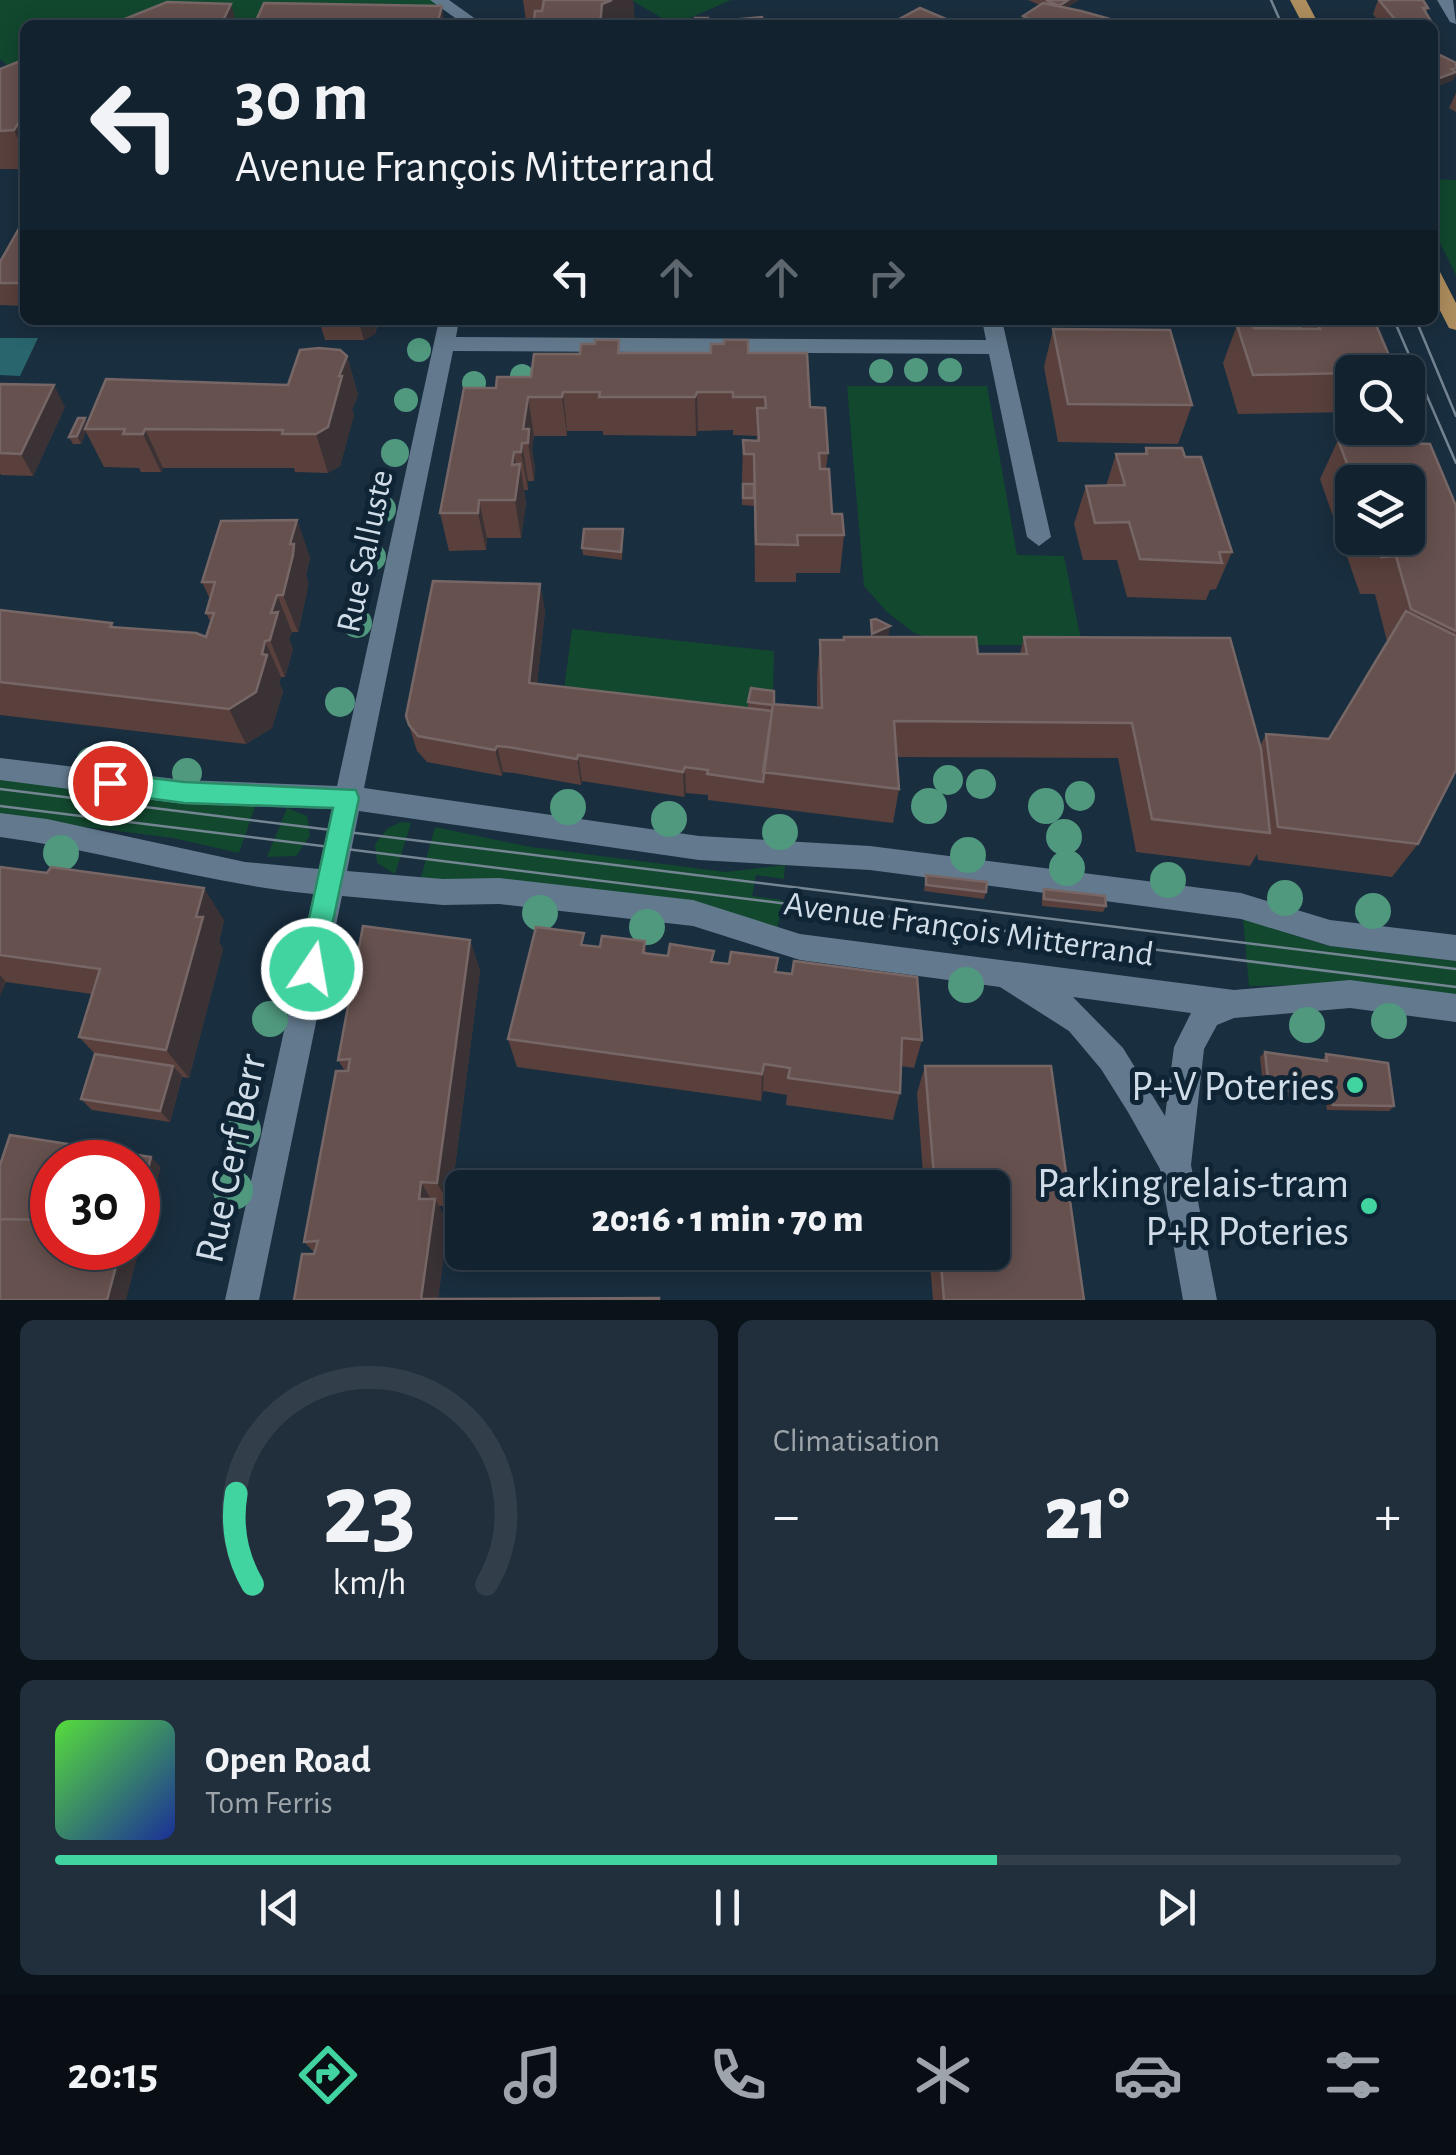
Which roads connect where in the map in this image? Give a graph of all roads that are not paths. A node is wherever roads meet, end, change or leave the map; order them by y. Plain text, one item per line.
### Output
1 (438, 0) edge
2 (1445, 0) edge
3 (1456, 19) edge
4 (468, 20) edge
5 (1438, 286) edge
6 (1456, 323) edge
7 (993, 325) edge
8 (447, 332) edge
9 (998, 347) junction
10 (1039, 536) dead end
11 (0, 769) edge
12 (347, 798) junction
13 (0, 825) edge
14 (330, 881) junction
15 (1456, 948) edge
16 (999, 972) junction
17 (1234, 1004) junction
18 (1456, 1008) edge
19 (1175, 1165) junction
20 (242, 1300) edge
21 (1200, 1300) edge

1 - 4 street
2 - 3 street
5 - 6 main road
7 - 9 street
8 - 9 street
8 - 12 street, Rue Salluste
9 - 10 street
11 - 12 street, Avenue François Mitterrand
12 - 14 street, Rue Cerf Berr
12 - 15 street, Avenue François Mitterrand
13 - 14 street, Avenue François Mitterrand
14 - 16 street, Avenue François Mitterrand
14 - 20 street, Rue Cerf Berr
16 - 17 street, Avenue François Mitterrand
16 - 19 street
17 - 18 street, Avenue François Mitterrand
17 - 19 street
19 - 21 street

